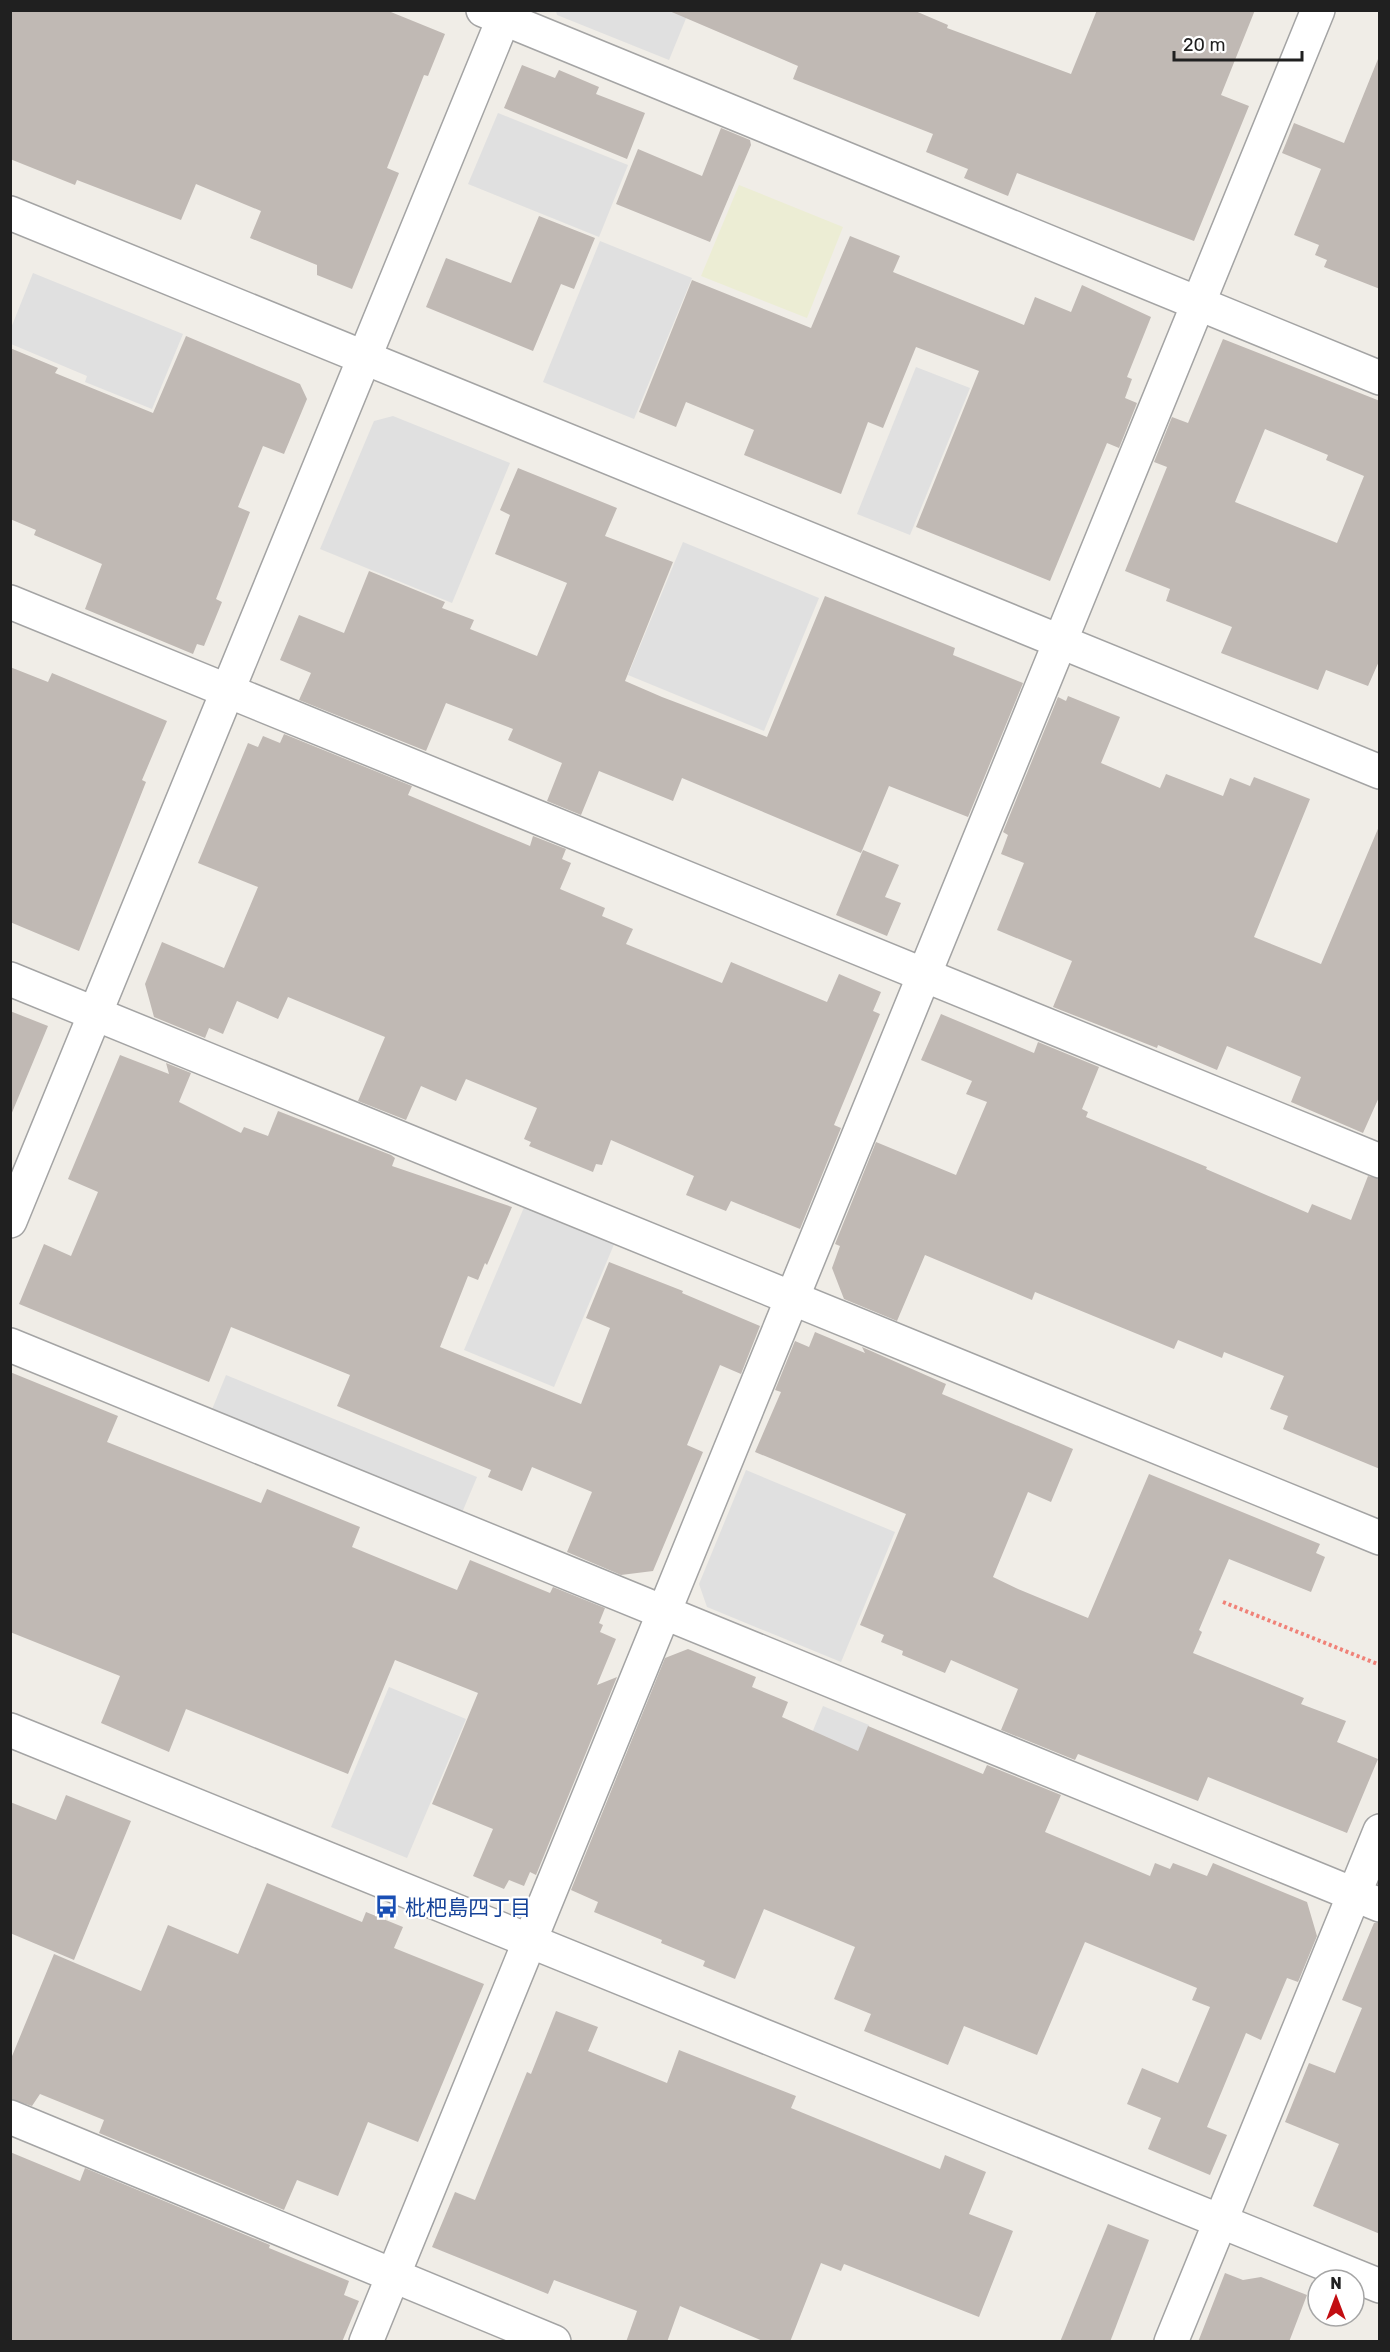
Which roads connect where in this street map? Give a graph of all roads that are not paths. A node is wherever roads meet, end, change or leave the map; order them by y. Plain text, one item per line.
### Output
1 (1318, 10) edge
2 (498, 13) edge
3 (10, 213) edge
4 (1198, 304) junction
5 (366, 358) junction
6 (1380, 378) edge
7 (10, 602) edge
8 (1060, 642) junction
9 (229, 691) junction
10 (1380, 772) edge
11 (924, 975) junction
12 (10, 979) edge
13 (96, 1014) junction
14 (1380, 1161) edge
15 (10, 1221) edge
16 (792, 1298) junction
17 (10, 1345) edge
18 (1380, 1538) edge
19 (663, 1612) junction
20 (10, 1730) edge
21 (1380, 1831) edge
22 (1366, 1900) edge
23 (529, 1940) junction
24 (10, 2117) edge
25 (1220, 2221) junction
26 (392, 2276) junction
27 (1380, 2286) edge
28 (366, 2342) edge
29 (554, 2342) edge
30 (1171, 2342) edge

1 - 4 street
2 - 4 street
2 - 5 street
3 - 5 street
4 - 6 street
4 - 8 street
5 - 8 street
5 - 9 street
7 - 9 street
8 - 10 street
8 - 11 street
9 - 11 street
9 - 13 street
11 - 14 street
11 - 16 street
12 - 13 street
13 - 15 street
13 - 16 street
16 - 18 street
16 - 19 street
17 - 19 street
19 - 22 street
19 - 23 street
20 - 23 street
21 - 22 street
22 - 25 street
23 - 25 street
23 - 26 street
24 - 26 street
25 - 27 street
25 - 30 street
26 - 28 street
26 - 29 street

